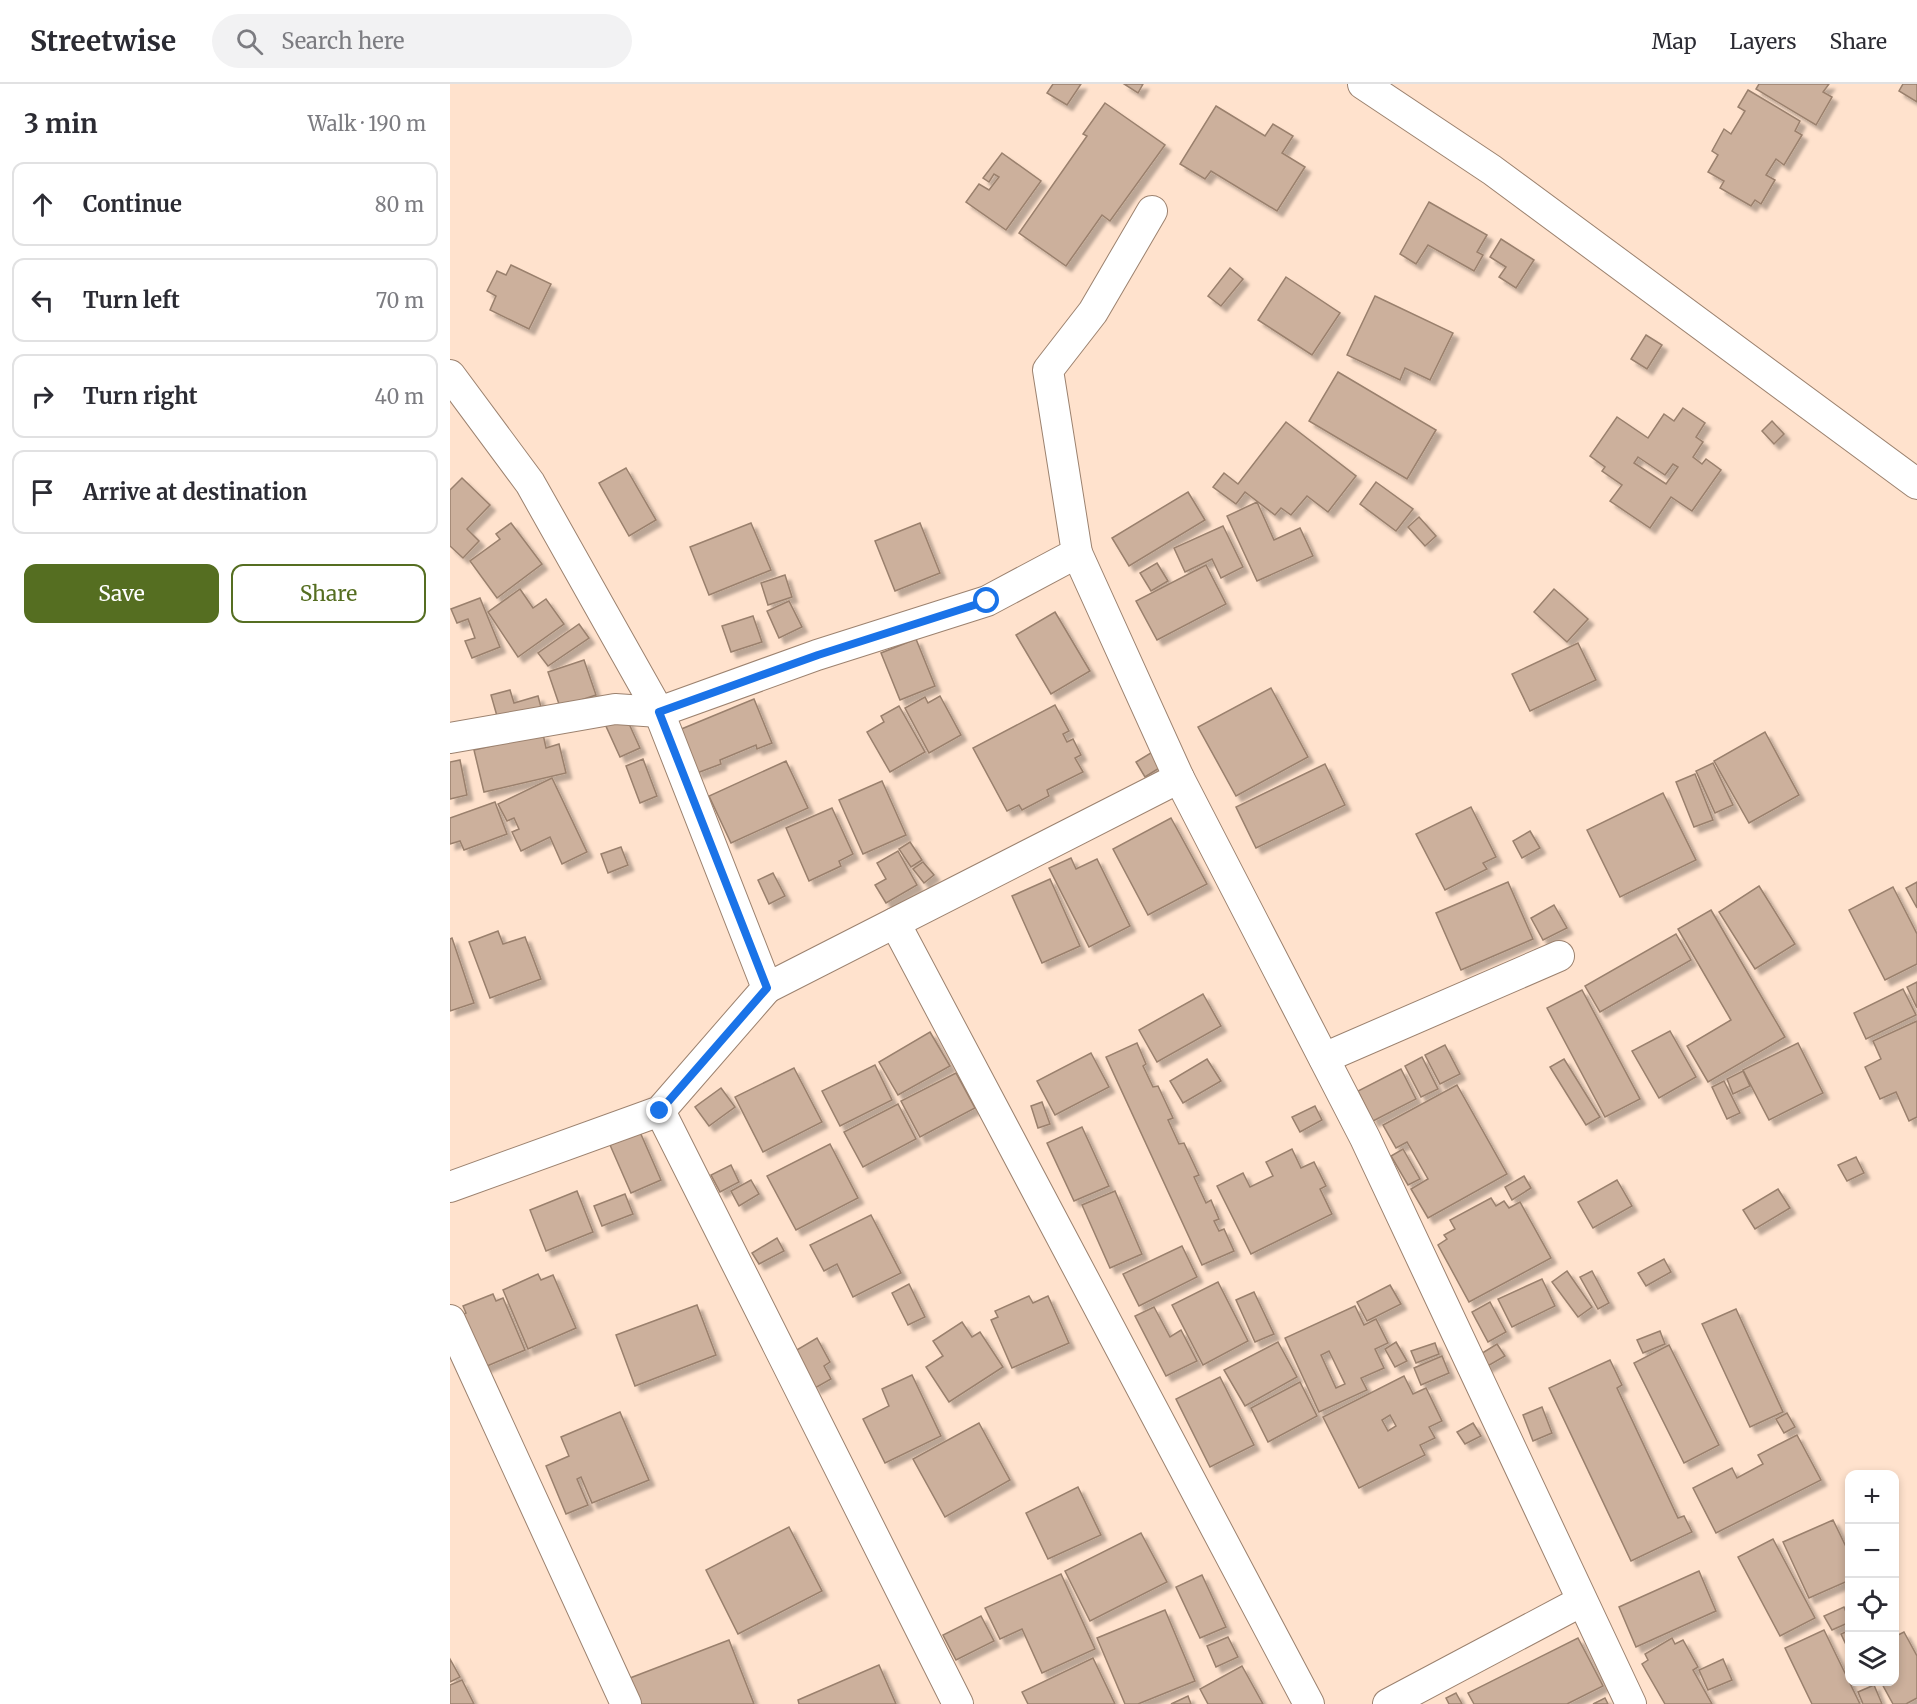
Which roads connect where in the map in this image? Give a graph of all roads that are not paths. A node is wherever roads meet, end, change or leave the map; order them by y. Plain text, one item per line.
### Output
1 (1364, 84) edge
2 (1152, 211) dead end
3 (450, 375) edge
4 (1917, 484) edge
5 (1077, 553) junction
6 (659, 712) junction
7 (450, 738) edge
8 (1179, 778) junction
9 (895, 923) junction
10 (1559, 956) dead end
11 (767, 988) junction
12 (1324, 1058) junction
13 (660, 1111) junction
14 (450, 1186) edge
15 (450, 1320) edge
16 (1582, 1601) junction
17 (626, 1704) edge
18 (958, 1704) edge
19 (1309, 1704) edge
20 (1388, 1704) edge
21 (1631, 1704) edge

1 - 4 street
2 - 5 street
3 - 6 street
5 - 6 street
5 - 8 street
6 - 7 street
6 - 11 street
8 - 9 street
8 - 12 street
9 - 11 street
9 - 19 street
10 - 12 street
11 - 13 street
12 - 16 street
13 - 14 street
13 - 18 street
15 - 17 street
16 - 20 street
16 - 21 street

